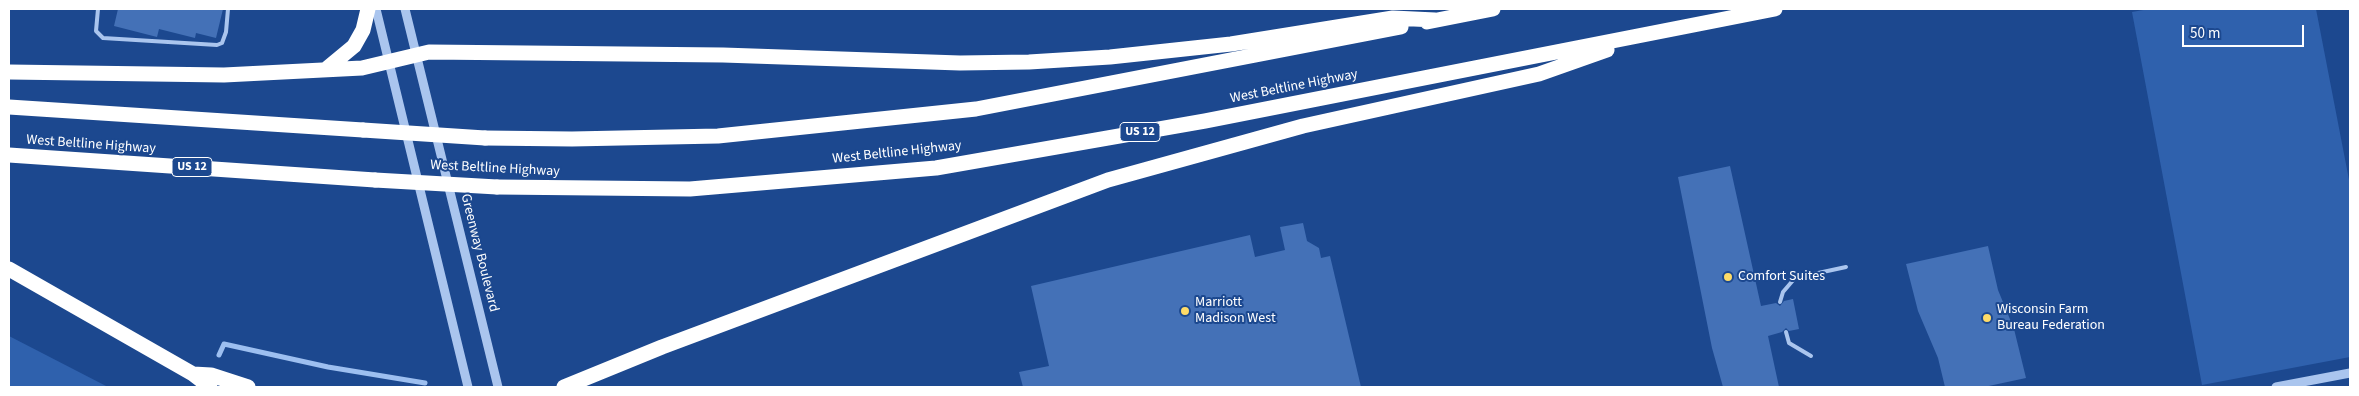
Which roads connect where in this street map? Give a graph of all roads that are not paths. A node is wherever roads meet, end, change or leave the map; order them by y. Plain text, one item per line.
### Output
1 (98, 9) edge
2 (228, 9) edge
3 (368, 9) edge
4 (376, 9) edge
5 (405, 9) edge
6 (1493, 9) edge
7 (1775, 9) edge
8 (1435, 20) junction
9 (1656, 33) junction
10 (416, 54) junction
11 (388, 61) junction
12 (326, 70) junction
13 (9, 72) edge
14 (9, 107) edge
15 (9, 155) edge
16 (1846, 267) dead end
17 (9, 269) edge
18 (1780, 302) dead end
19 (1786, 332) dead end
20 (1811, 356) dead end
21 (2350, 373) edge
22 (193, 374) junction
23 (210, 387) edge
24 (248, 387) edge
25 (468, 387) edge
26 (498, 387) edge
27 (564, 387) edge
28 (2276, 387) edge

1 - 2 lane
3 - 12 highway
4 - 11 street
5 - 10 street, Greenway Boulevard
6 - 8 highway
7 - 9 highway, West Beltline Highway / US 12
8 - 10 highway
8 - 14 highway, bridge
9 - 15 highway, West Beltline Highway / US 12, bridge
9 - 27 highway
10 - 11 highway
10 - 26 street, Greenway Boulevard
11 - 12 highway
11 - 25 street
12 - 13 highway
16 - 18 lane
17 - 22 highway
19 - 20 lane
21 - 28 street
22 - 23 highway
22 - 24 highway

